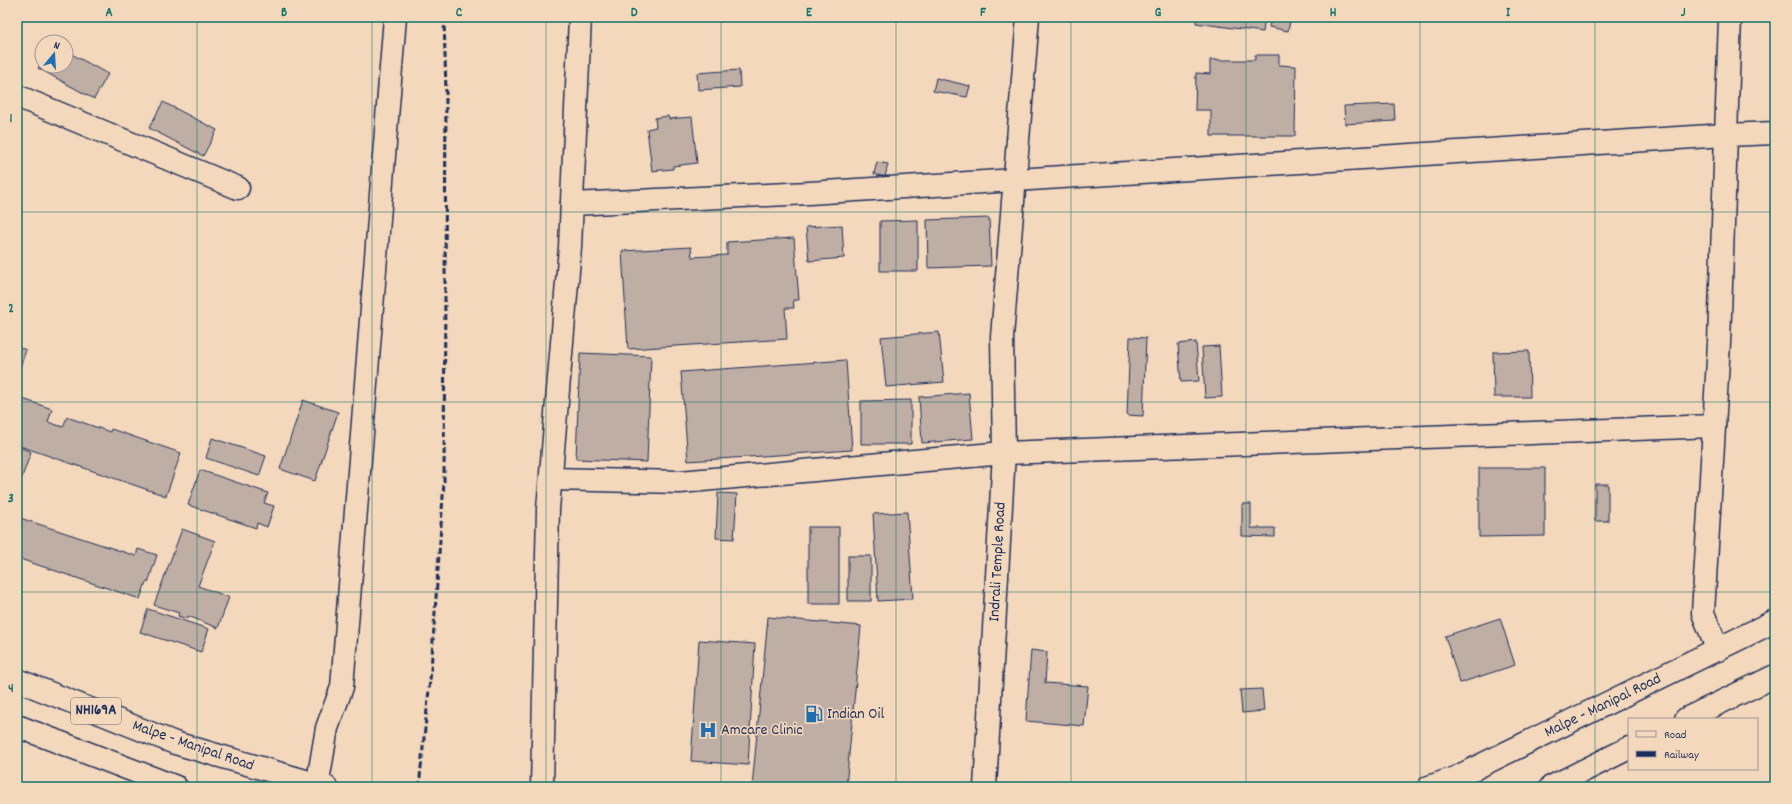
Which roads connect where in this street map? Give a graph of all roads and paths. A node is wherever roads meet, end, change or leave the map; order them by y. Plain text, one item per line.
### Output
1 (396, 17) edge
2 (580, 17) edge
3 (1028, 17) edge
4 (1730, 17) edge
5 (17, 96) edge
6 (1775, 133) edge
7 (1726, 135) junction
8 (1015, 181) junction
9 (238, 188) dead end
10 (572, 204) junction
11 (1714, 426) junction
12 (1004, 453) junction
13 (551, 479) junction
14 (1775, 621) edge
15 (1718, 650) junction
16 (1775, 676) edge
17 (17, 680) edge
18 (1688, 718) edge
19 (17, 726) edge
20 (1628, 748) edge
21 (170, 785) edge
22 (320, 787) edge
23 (542, 787) edge
24 (985, 787) edge
25 (1429, 787) edge
26 (1551, 787) edge

1 - 22 main road
2 - 10 main road
3 - 8 main road, Indrali Temple Road
4 - 7 main road
5 - 9 main road
6 - 7 main road
7 - 8 main road
7 - 11 main road
8 - 10 main road
8 - 12 main road, Indrali Temple Road
10 - 13 main road
11 - 12 main road
11 - 15 main road
12 - 13 main road
12 - 24 main road, Indrali Temple Road
13 - 23 main road
14 - 15 main road, Malpe - Manipal Road
15 - 25 main road, Malpe - Manipal Road
16 - 18 main road
17 - 22 main road, Malpe - Manipal Road / NH169A
19 - 21 main road, NH169A
20 - 26 main road

